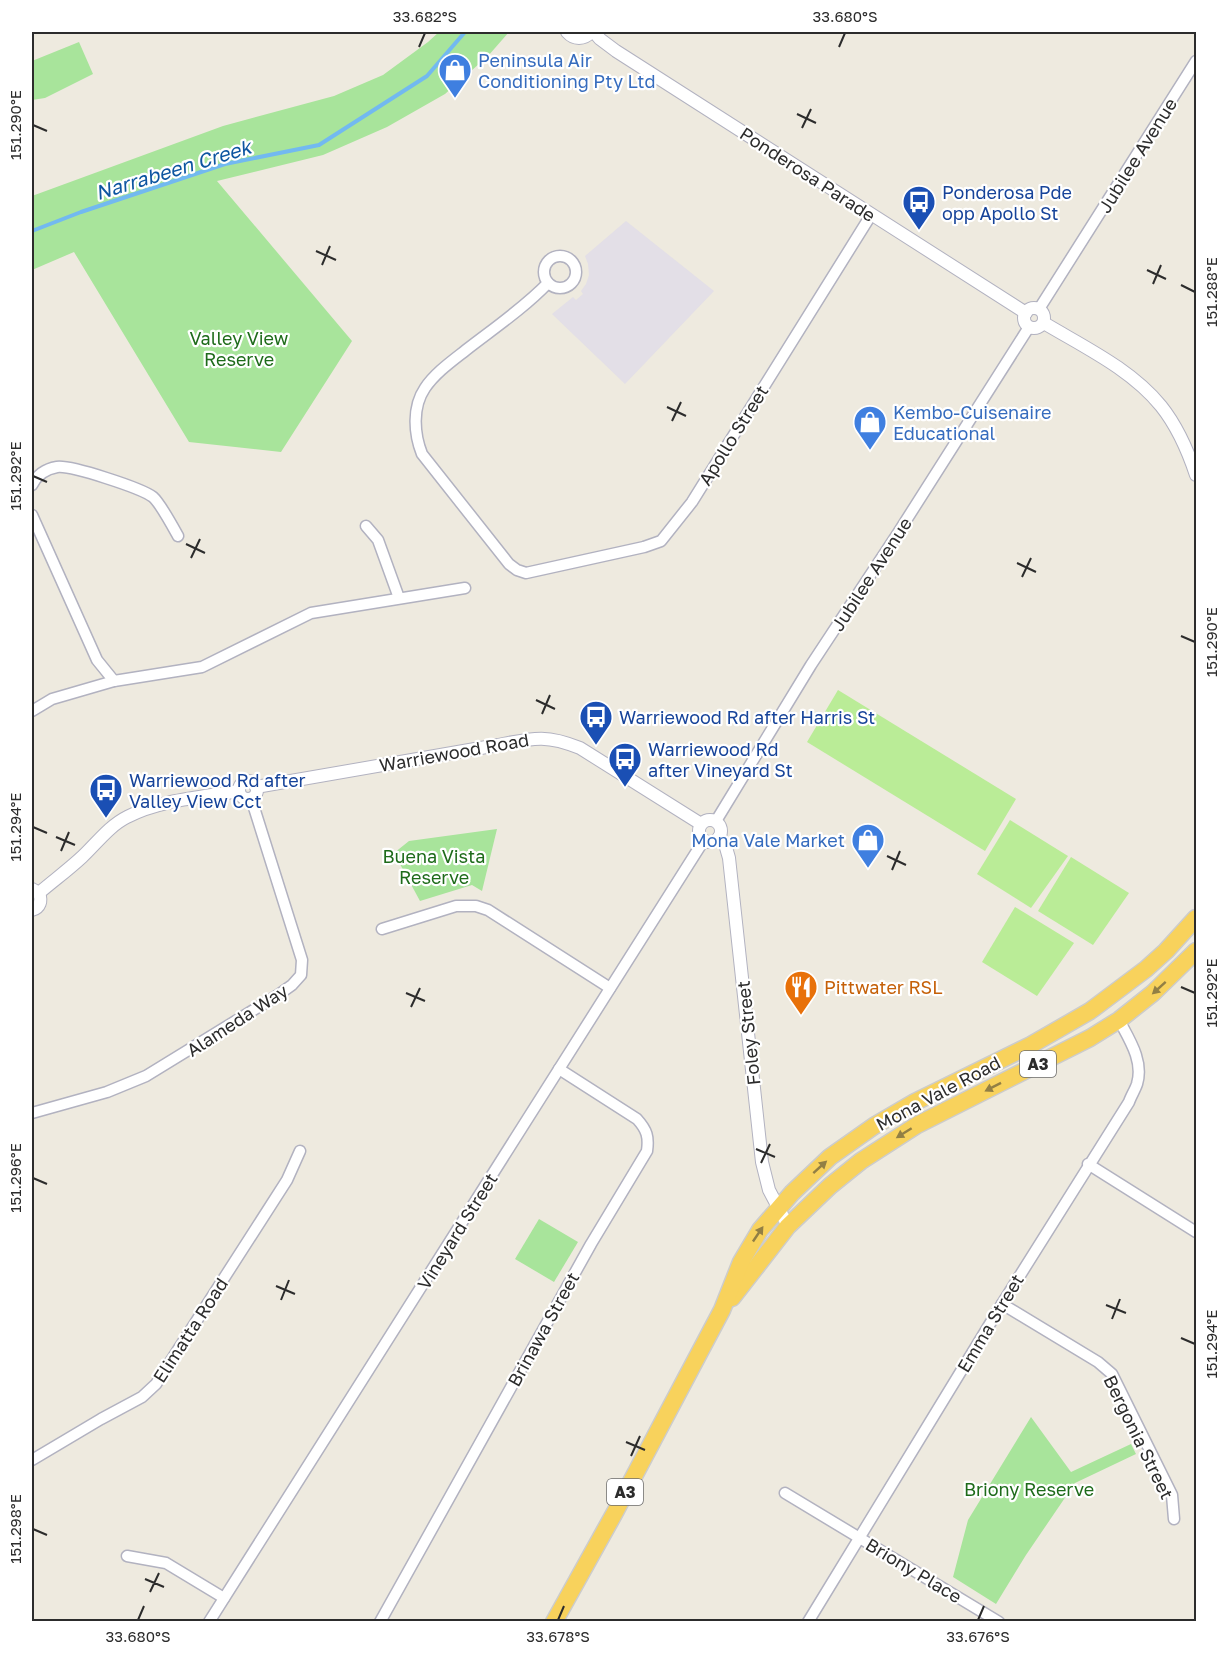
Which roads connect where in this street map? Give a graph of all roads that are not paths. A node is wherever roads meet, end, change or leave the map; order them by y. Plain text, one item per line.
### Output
1 (567, 32) edge
2 (592, 32) edge
3 (1197, 61) edge
4 (871, 215) junction
5 (548, 283) dead end
6 (1040, 309) junction
7 (1026, 313) junction
8 (1044, 323) junction
9 (1029, 327) junction
10 (1197, 476) edge
11 (32, 485) edge
12 (32, 515) edge
13 (366, 526) dead end
14 (178, 536) dead end
15 (465, 588) dead end
16 (399, 598) junction
17 (114, 681) junction
18 (32, 711) edge
19 (253, 792) junction
20 (716, 821) junction
21 (701, 824) junction
22 (719, 837) junction
23 (704, 840) junction
24 (35, 891) edge
25 (32, 910) edge
26 (1197, 918) edge
27 (382, 929) dead end
28 (1166, 951) junction
29 (1197, 951) edge
30 (610, 988) junction
31 (1075, 1019) junction
32 (1119, 1020) junction
33 (559, 1069) junction
34 (32, 1113) edge
35 (300, 1151) dead end
36 (1088, 1164) junction
37 (779, 1208) junction
38 (788, 1226) junction
39 (1195, 1227) edge
40 (1002, 1304) junction
41 (722, 1310) junction
42 (32, 1460) edge
43 (785, 1493) dead end
44 (1174, 1519) dead end
45 (860, 1537) junction
46 (127, 1556) dead end
47 (224, 1598) junction
48 (209, 1622) edge
49 (380, 1622) edge
50 (554, 1622) edge
51 (808, 1622) edge
52 (999, 1622) edge

1 - 2 street, Ponderosa Parade
2 - 4 street, Ponderosa Parade
3 - 6 street, Jubilee Avenue
4 - 5 street, Apollo Street
4 - 7 street, Ponderosa Parade
6 - 7 street
6 - 8 street
7 - 9 street
8 - 9 street
8 - 10 street
9 - 20 street, Jubilee Avenue
11 - 14 street
12 - 17 street
13 - 16 street
15 - 16 street
16 - 17 street
17 - 18 street
19 - 21 street, Warriewood Road
19 - 24 street, Warriewood Road
19 - 34 street, Alameda Way
20 - 21 street
20 - 22 street
21 - 23 street
22 - 23 street
22 - 37 street, Foley Street
23 - 30 street, Vineyard Street
24 - 25 street
26 - 28 highway, Mona Vale Road / A3
27 - 30 street
28 - 31 highway, Mona Vale Road / A3
28 - 32 highway
29 -> 32 highway, Mona Vale Road / A3
30 - 33 street, Vineyard Street
31 - 32 highway
37 -> 31 highway, Mona Vale Road / A3
32 - 36 street, Emma Street
32 -> 38 highway, Mona Vale Road / A3
33 - 47 street, Vineyard Street
33 - 49 street, Brinawa Street
35 - 42 street, Elimatta Road
36 - 39 street
36 - 40 street, Emma Street
37 - 38 street, Foley Street
41 -> 37 highway, Mona Vale Road / A3
38 - 41 highway, Mona Vale Road / A3
40 - 44 street, Bergonia Street
40 - 45 street, Emma Street
41 - 50 highway, Mona Vale Road / A3
43 - 45 street, Briony Place
45 - 51 street, Emma Street
45 - 52 street, Briony Place
46 - 47 street
47 - 48 street, Vineyard Street

